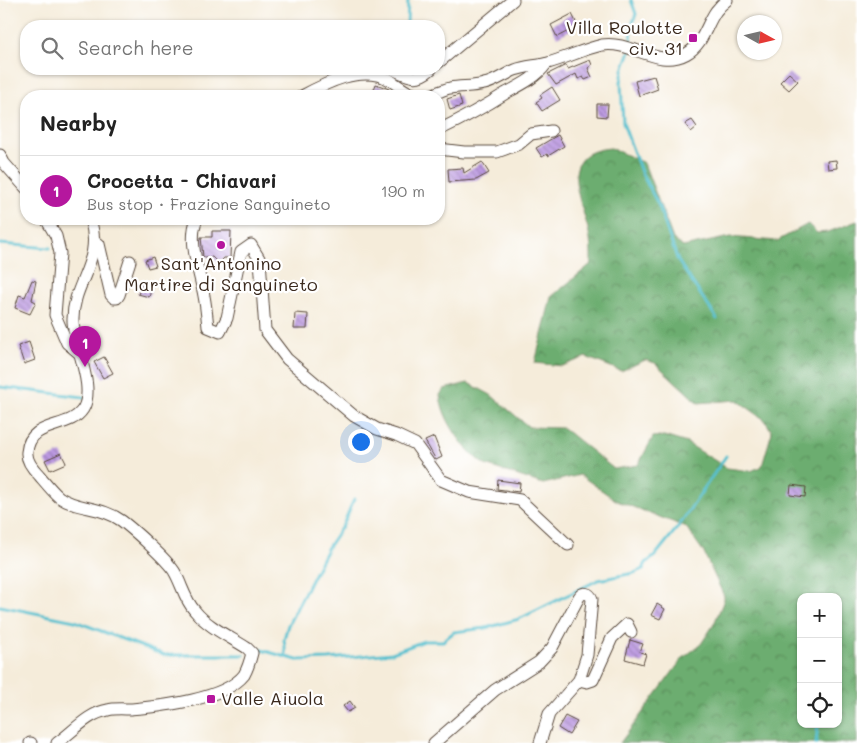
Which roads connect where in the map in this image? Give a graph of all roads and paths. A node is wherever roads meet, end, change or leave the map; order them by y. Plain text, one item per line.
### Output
1 (513, 0) edge
2 (727, 0) edge
3 (445, 57) edge
4 (546, 64) junction
5 (356, 75) edge
6 (381, 75) edge
7 (406, 75) edge
8 (423, 75) edge
9 (313, 90) edge
10 (404, 90) edge
11 (445, 91) edge
12 (445, 127) edge
13 (551, 131) dead end
14 (445, 150) edge
15 (0, 155) edge
16 (20, 181) edge
17 (50, 225) edge
18 (92, 225) edge
19 (195, 225) edge
20 (94, 240) junction
21 (130, 261) dead end
22 (79, 353) junction
23 (568, 545) dead end
24 (631, 632) dead end
25 (579, 680) junction
26 (68, 739) edge
27 (57, 743) edge
28 (434, 743) edge
29 (540, 743) edge

1 - 3 street
2 - 4 street
4 - 11 street
4 - 12 street
5 - 9 street
6 - 10 street
7 - 8 street
13 - 14 street
15 - 16 street
17 - 22 street
18 - 20 street
19 - 23 street
20 - 21 street
20 - 22 street
22 - 26 street
24 - 25 street
25 - 28 street
25 - 29 street
26 - 27 street

